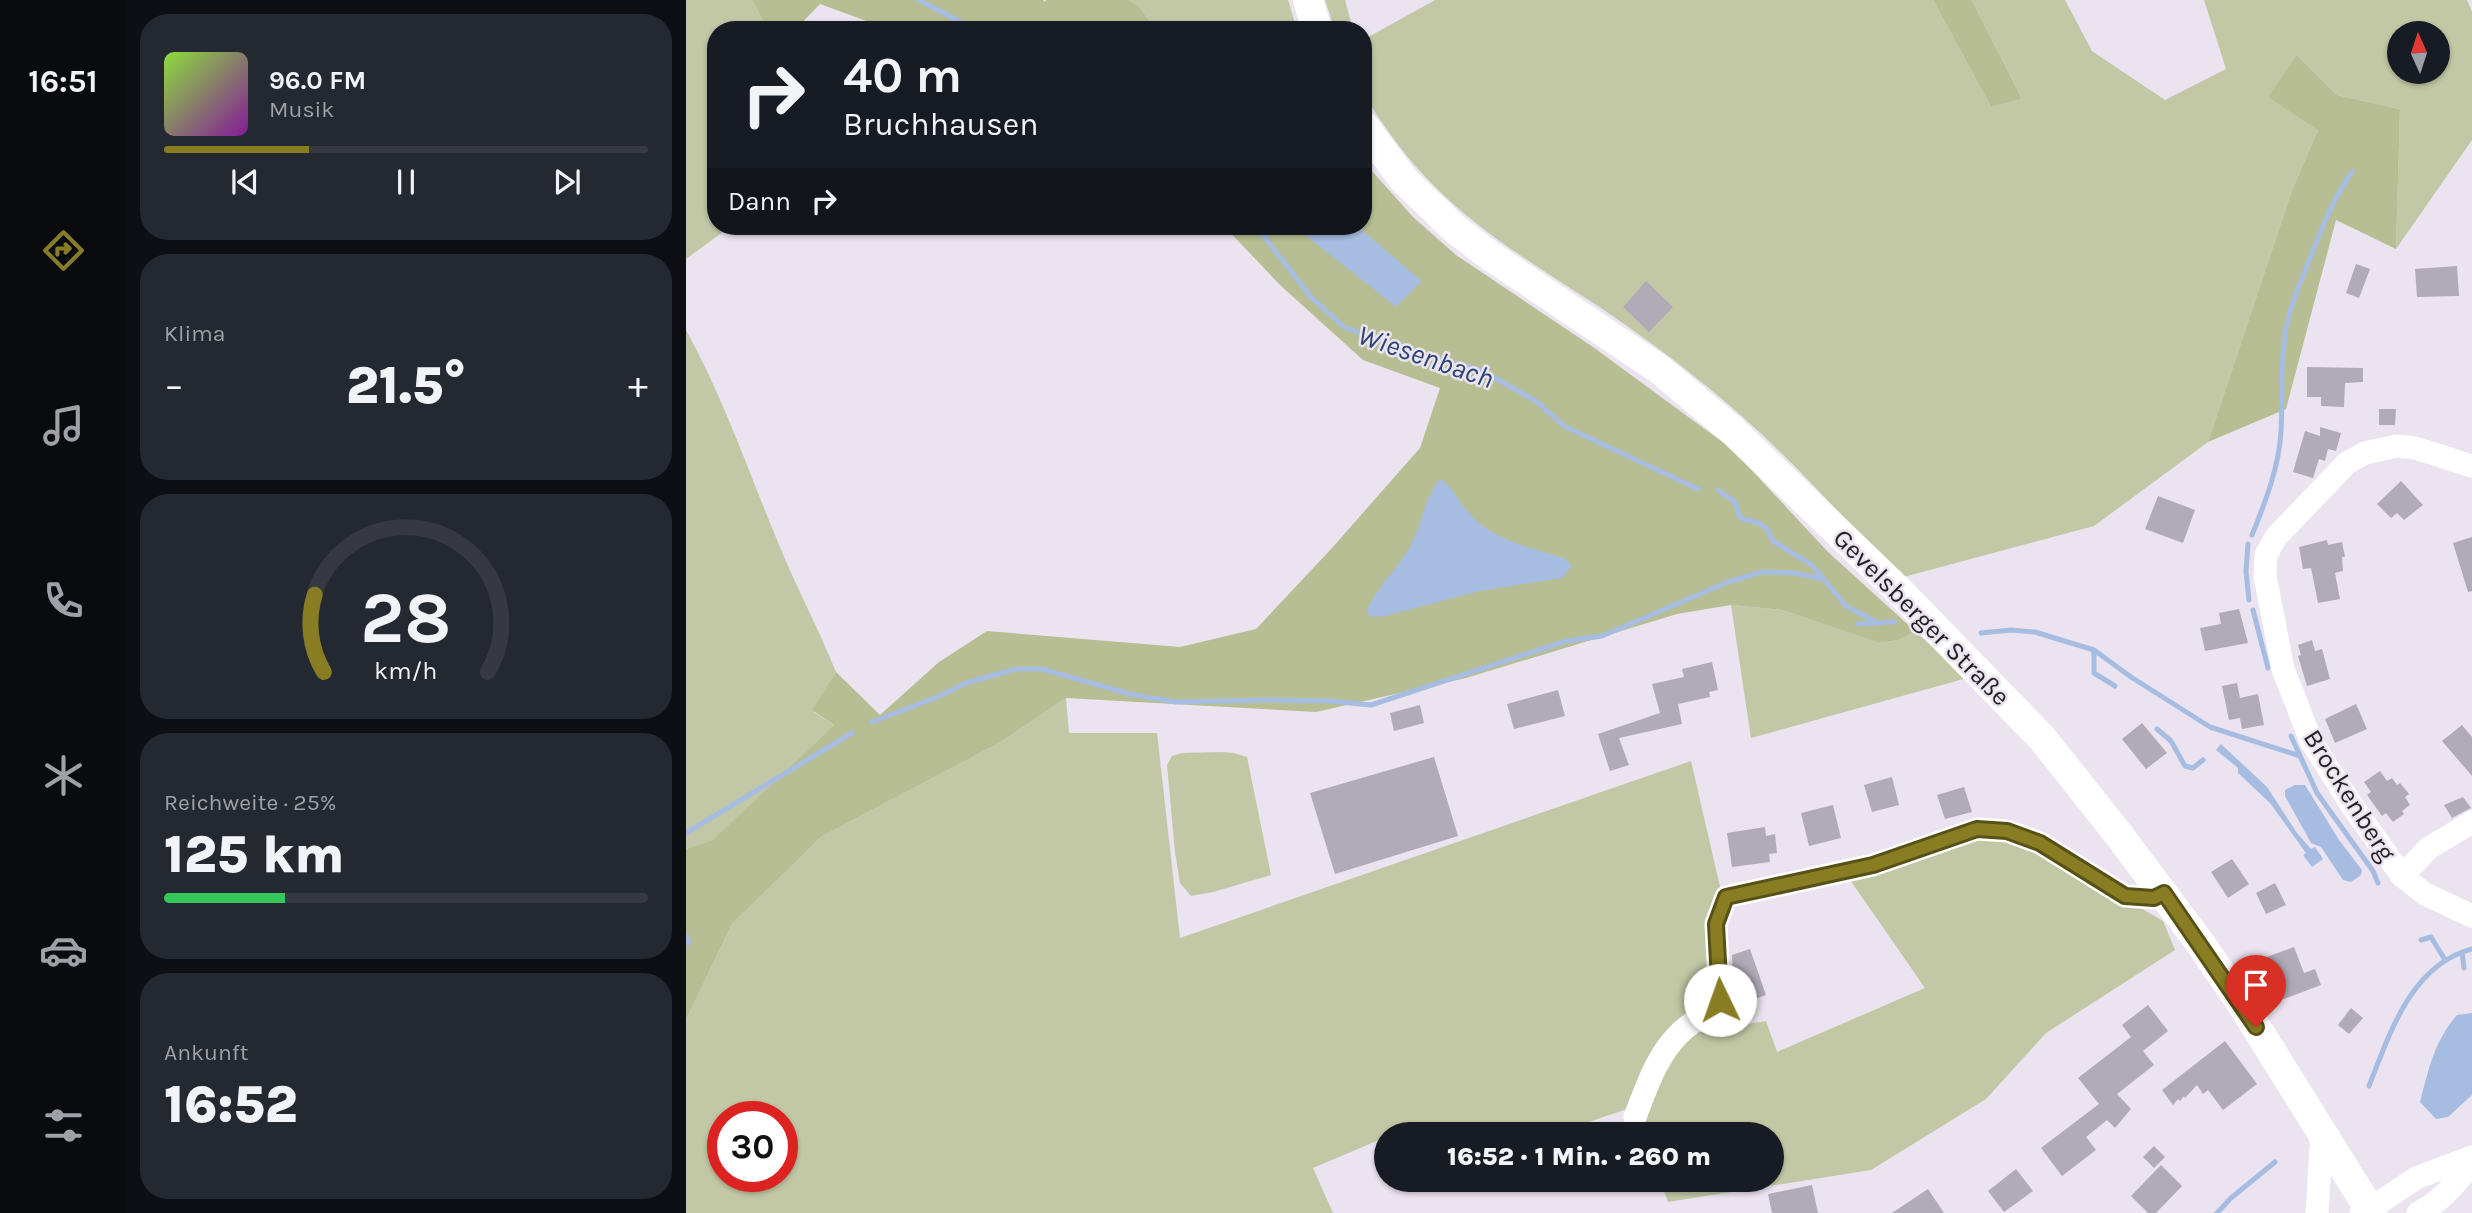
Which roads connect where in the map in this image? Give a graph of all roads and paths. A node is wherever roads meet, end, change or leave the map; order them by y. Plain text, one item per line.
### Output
1 (1308, 0) edge
2 (1314, 21) edge
3 (1372, 137) edge
4 (2472, 466) edge
5 (2472, 822) edge
6 (2402, 876) junction
7 (2164, 893) junction
8 (2472, 916) edge
9 (1635, 1117) dead end
10 (2322, 1131) junction
11 (2472, 1157) edge
12 (2472, 1164) edge
13 (2426, 1211) edge
14 (2368, 1212) edge
15 (2317, 1213) edge

1 - 2 main road
3 - 7 main road, Gevelsberger Straße
4 - 6 street, Brockenberg
5 - 6 street
6 - 8 street, Brockenberg
7 - 9 street
7 - 10 main road, Gevelsberger Straße
10 - 14 main road, Gevelsberger Straße
10 - 15 street
11 - 14 street
12 - 13 street

